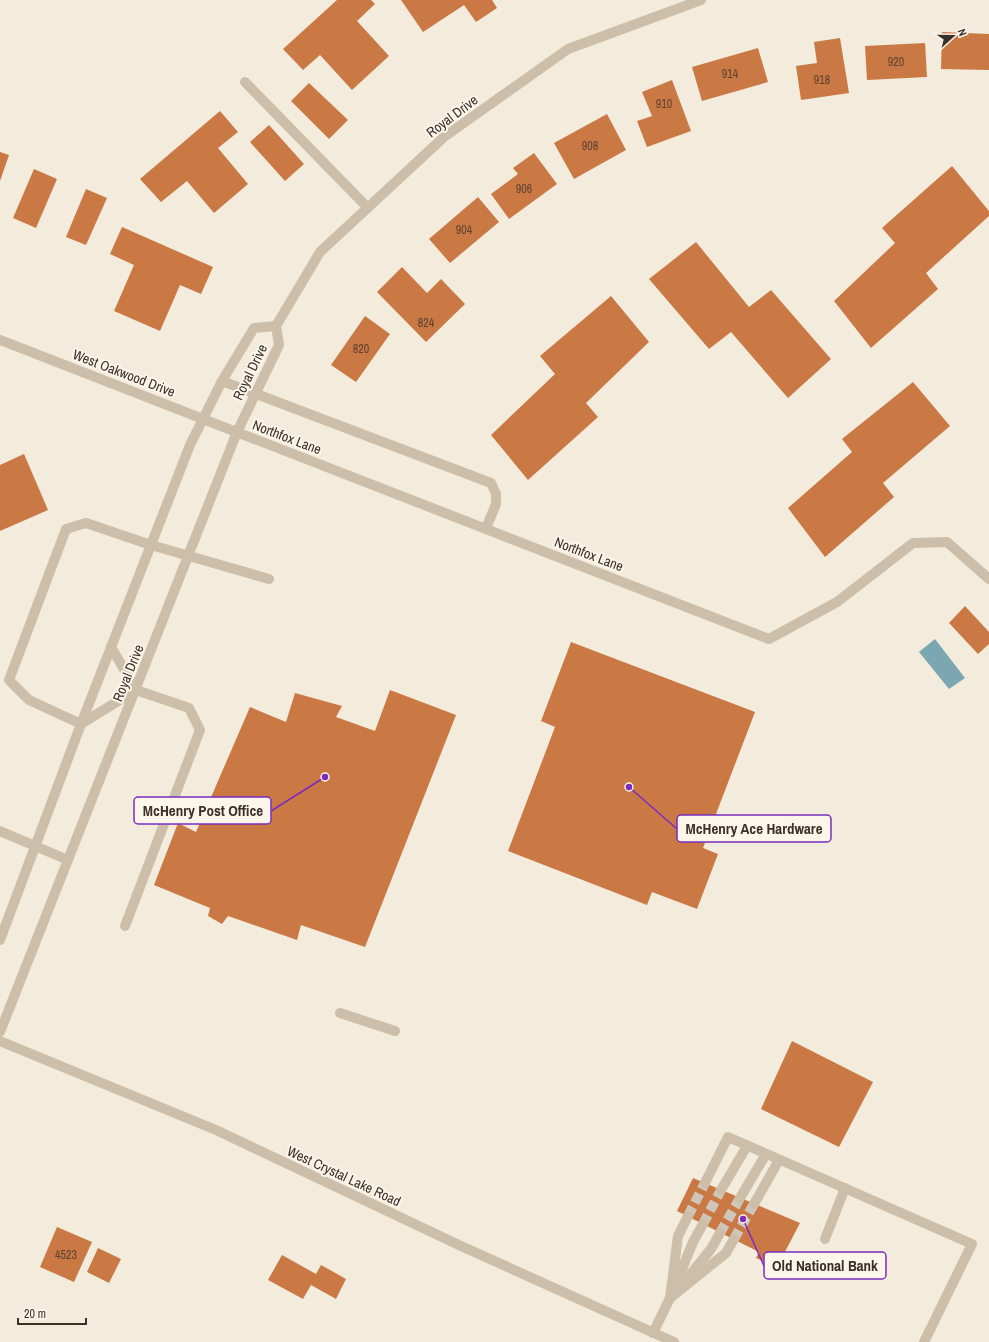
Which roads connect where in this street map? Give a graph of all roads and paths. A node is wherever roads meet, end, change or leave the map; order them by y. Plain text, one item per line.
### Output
1 (701, 0) edge
2 (245, 82) dead end
3 (368, 208) junction
4 (276, 326) junction
5 (0, 340) edge
6 (222, 382) junction
7 (255, 394) junction
8 (202, 419) junction
9 (237, 432) junction
10 (486, 528) junction
11 (151, 545) junction
12 (189, 556) junction
13 (268, 579) dead end
14 (989, 579) edge
15 (111, 648) junction
16 (136, 690) junction
17 (81, 724) junction
18 (0, 831) edge
19 (36, 846) junction
20 (68, 860) junction
21 (125, 926) dead end
22 (1, 934) edge
23 (340, 1013) dead end
24 (395, 1031) dead end
25 (0, 1032) edge
26 (0, 1041) edge
27 (747, 1146) junction
28 (766, 1154) junction
29 (779, 1160) junction
30 (705, 1183) tunnel mouth
31 (845, 1188) junction
32 (722, 1190) tunnel mouth
33 (740, 1198) tunnel mouth
34 (754, 1204) tunnel mouth
35 (688, 1216) tunnel mouth
36 (703, 1224) tunnel mouth
37 (720, 1233) tunnel mouth
38 (734, 1239) tunnel mouth
39 (825, 1239) dead end
40 (670, 1298) junction
41 (653, 1333) junction
42 (674, 1342) edge
43 (924, 1342) edge

1 - 3 street, Royal Drive
2 - 3 street
3 - 4 street, Royal Drive
4 - 6 street, Royal Drive
4 - 7 street, Royal Drive
5 - 8 street, West Oakwood Drive
6 - 7 street
6 - 8 street, Royal Drive
7 - 9 street, Royal Drive
7 - 10 street
8 - 9 street, West Oakwood Drive
8 - 11 street, Royal Drive
9 - 10 street, Northfox Lane
9 - 12 street, Royal Drive
10 - 14 street, Northfox Lane
11 - 12 street
11 - 15 street, Royal Drive
11 - 17 street
12 - 13 street
12 - 16 street, Royal Drive
15 - 16 street
15 - 17 street, Royal Drive
16 - 17 street
16 - 20 street, Royal Drive
16 - 21 street
17 - 19 street, Royal Drive
18 - 19 street
19 - 20 street
19 - 22 street, Royal Drive
20 - 25 street, Royal Drive
23 - 24 street
26 - 41 street, West Crystal Lake Road
27 - 28 street
27 - 30 street
27 - 32 street
28 - 29 street
28 - 33 street
29 - 31 street
29 - 34 street
31 - 39 street
31 - 43 street
35 - 40 street
36 - 40 street
37 - 40 street
38 - 40 street
40 - 41 street
41 - 42 street, West Crystal Lake Road

